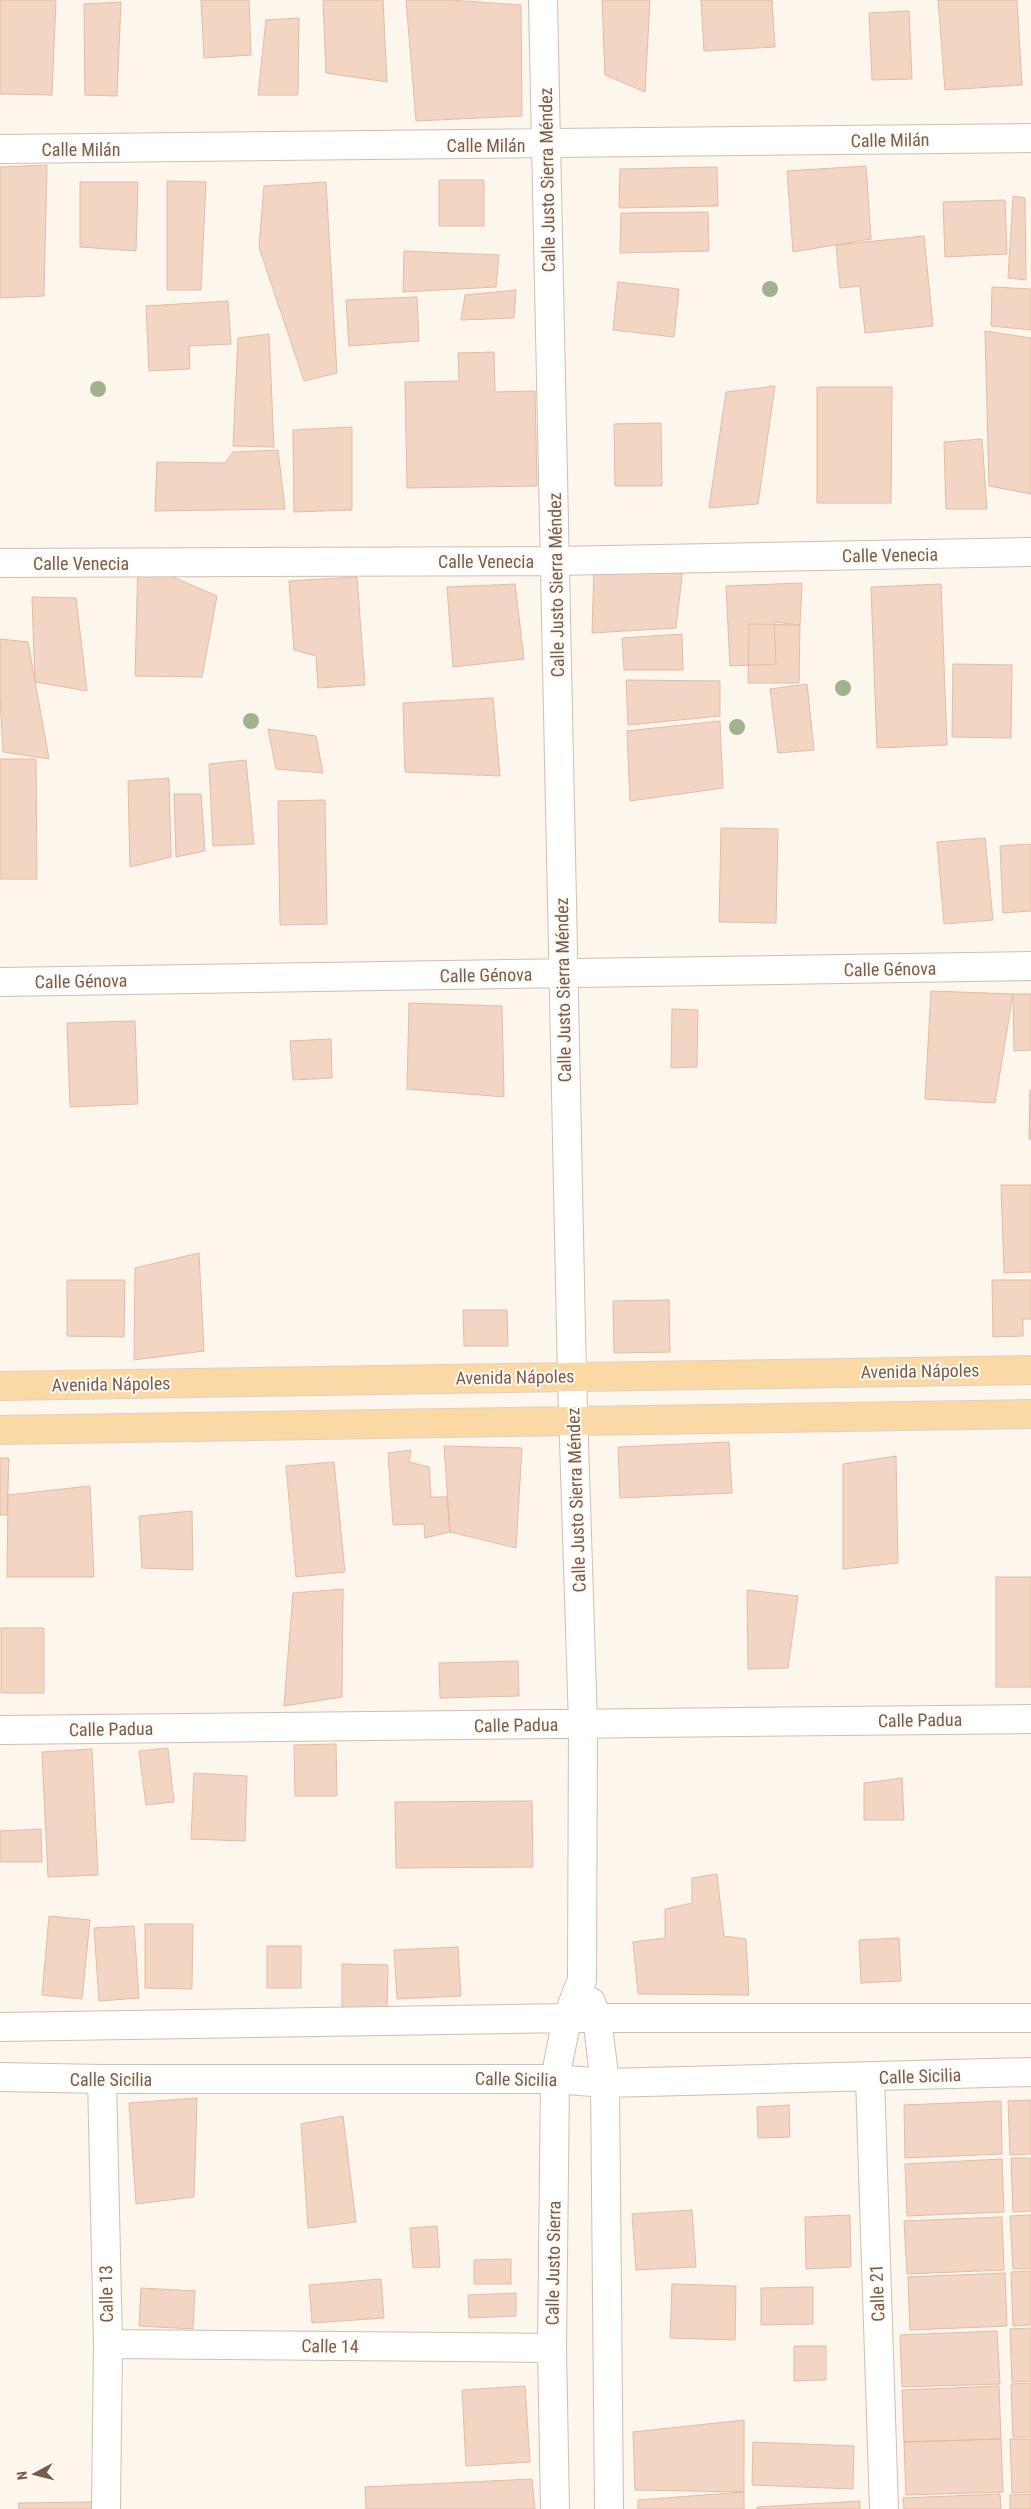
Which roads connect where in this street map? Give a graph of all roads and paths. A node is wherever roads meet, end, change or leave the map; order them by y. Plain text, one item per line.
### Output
1 (543, 0) edge
2 (1031, 138) edge
3 (546, 145) junction
4 (0, 149) edge
5 (1031, 552) edge
6 (555, 560) junction
7 (0, 563) edge
8 (1031, 966) edge
9 (562, 974) junction
10 (0, 982) edge
11 (1031, 1370) edge
12 (572, 1377) junction
13 (0, 1386) edge
14 (1031, 1414) edge
15 (573, 1421) junction
16 (0, 1430) edge
17 (1031, 1719) edge
18 (583, 1724) junction
19 (0, 1730) edge
20 (582, 1980) junction
21 (567, 2018) junction
22 (597, 2018) junction
23 (1031, 2018) edge
24 (0, 2027) edge
25 (1031, 2072) edge
26 (0, 2077) edge
27 (870, 2078) junction
28 (102, 2079) junction
29 (555, 2079) junction
30 (605, 2083) junction
31 (108, 2344) junction
32 (552, 2348) junction
33 (106, 2509) edge
34 (555, 2509) edge
35 (610, 2509) edge
36 (884, 2509) edge

1 - 3 street, Calle Justo Sierra Méndez
2 - 3 street, Calle Milán
3 - 4 street, Calle Milán
3 - 6 street, Calle Justo Sierra Méndez
5 - 6 street, Calle Venecia
6 - 7 street, Calle Venecia
6 - 9 street, Calle Justo Sierra Méndez
8 - 9 street, Calle Génova
9 - 10 street, Calle Génova
9 - 12 street, Calle Justo Sierra Méndez
11 - 12 main road, Avenida Nápoles
12 - 13 main road, Avenida Nápoles
12 - 15 street, Calle Justo Sierra Méndez
14 - 15 main road
15 - 16 main road
15 - 18 street, Calle Justo Sierra Méndez
17 - 18 street, Calle Padua
18 - 19 street, Calle Padua
18 - 20 street, Calle Justo Sierra Méndez
20 - 21 street, Calle Justo Sierra Méndez
20 - 22 street, Calle Justo Sierra Méndez
21 - 22 street
21 - 24 street
21 - 29 street, Calle Justo Sierra
22 - 23 street
22 - 30 street
25 - 27 street, Calle Sicilia
26 - 28 street, Calle Sicilia
27 - 30 street, Calle Sicilia
27 - 36 street, Calle 21
28 - 29 street, Calle Sicilia
28 - 31 street, Calle 13
29 - 30 street, Calle Sicilia
29 - 32 street, Calle Justo Sierra
30 - 35 street
31 - 32 street, Calle 14
31 - 33 street, Calle 13
32 - 34 street, Calle Justo Sierra

